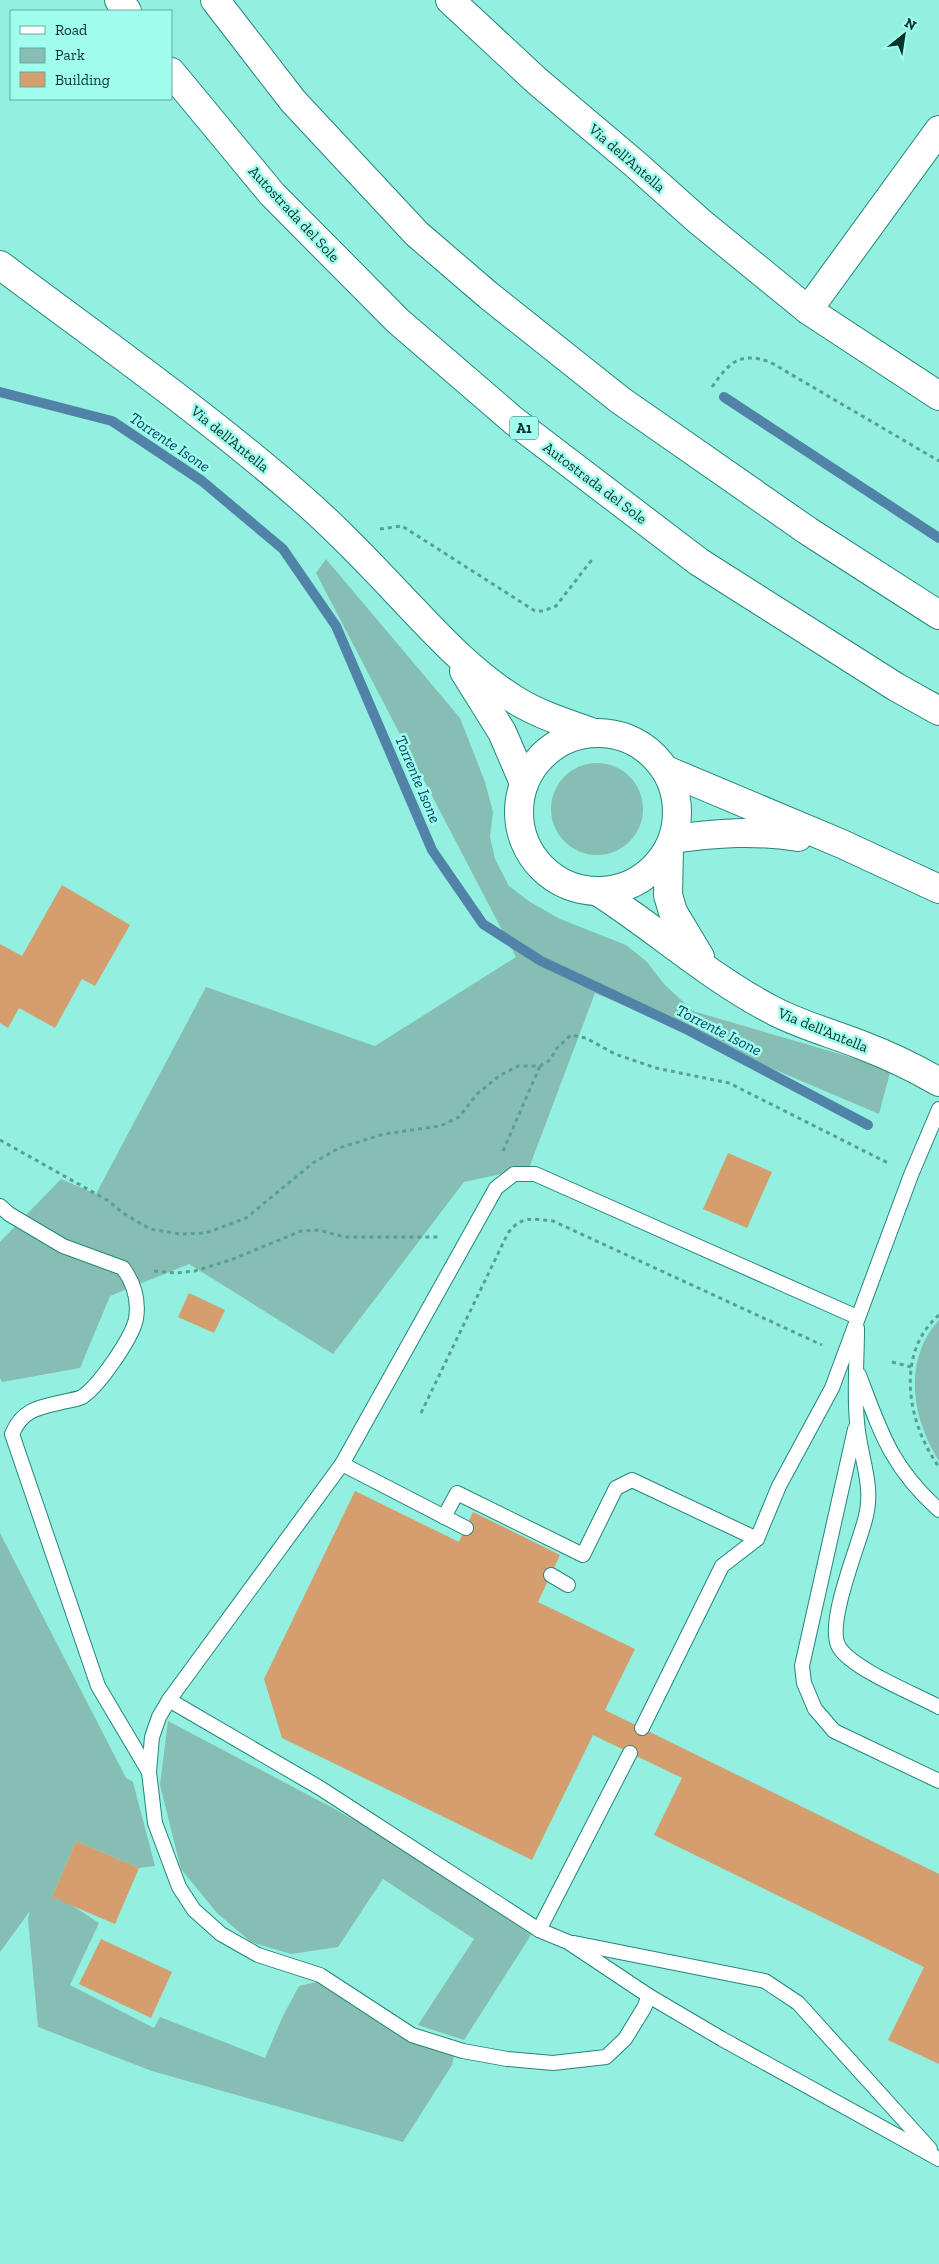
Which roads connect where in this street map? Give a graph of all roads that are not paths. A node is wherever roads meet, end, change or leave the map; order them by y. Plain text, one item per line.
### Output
1 (118, 0) edge
2 (215, 0) edge
3 (450, 0) edge
4 (126, 10) edge
5 (172, 73) edge
6 (939, 130) edge
7 (0, 266) edge
8 (808, 310) junction
9 (939, 396) edge
10 (939, 615) edge
11 (440, 638) junction
12 (939, 711) edge
13 (591, 732) junction
14 (666, 770) junction
15 (524, 783) junction
16 (671, 843) junction
17 (842, 844) junction
18 (939, 888) edge
19 (597, 891) junction
20 (710, 973) junction
21 (939, 1082) edge
22 (939, 1109) edge
23 (0, 1206) edge
24 (857, 1317) junction
25 (856, 1367) junction
26 (856, 1424) junction
27 (342, 1464) junction
28 (939, 1510) edge
29 (444, 1517) junction
30 (466, 1528) dead end
31 (757, 1539) junction
32 (550, 1575) dead end
33 (568, 1585) dead end
34 (169, 1700) junction
35 (939, 1707) edge
36 (642, 1728) dead end
37 (630, 1753) dead end
38 (149, 1772) junction
39 (939, 1780) edge
40 (539, 1930) junction
41 (568, 1942) junction
42 (649, 1996) junction
43 (939, 2159) edge

1 - 4 main road
2 - 10 main road
3 - 8 main road, Via dell'Antella
5 - 12 main road, Autostrada del Sole / A1
6 - 8 main road
7 - 11 main road, Via dell'Antella
8 - 9 main road, Via dell'Antella
11 - 13 main road, Via dell'Antella
11 - 15 main road, Via dell'Antella
13 - 14 main road, Via dell'Antella
13 - 15 main road, Via dell'Antella
14 - 16 main road, Via dell'Antella
14 - 17 main road
15 - 19 main road, Via dell'Antella
16 - 17 main road
16 - 19 main road, Via dell'Antella
16 - 20 main road, Via dell'Antella
17 - 18 main road
19 - 20 main road, Via dell'Antella
20 - 21 main road, Via dell'Antella
22 - 24 lane
23 - 38 lane
24 - 25 lane
24 - 27 lane
24 - 31 lane
25 - 26 lane
25 - 28 lane
26 - 35 lane
26 - 39 lane
27 - 29 lane
27 - 34 lane
29 - 30 lane
29 - 31 lane
31 - 36 lane
32 - 33 lane
34 - 38 lane
34 - 40 lane
37 - 40 lane
38 - 42 lane
40 - 41 lane
41 - 42 lane
41 - 43 lane
42 - 43 lane

